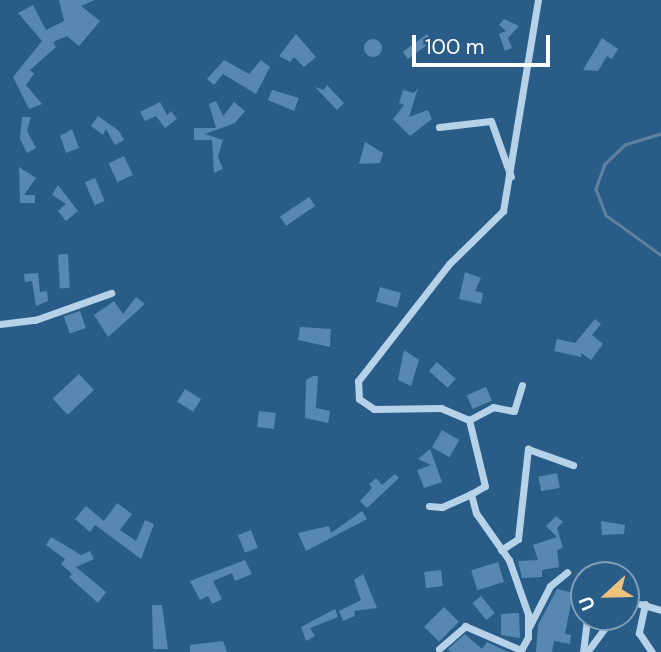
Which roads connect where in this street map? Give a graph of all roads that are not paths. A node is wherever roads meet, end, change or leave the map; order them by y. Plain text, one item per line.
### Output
1 (538, 0) edge
2 (439, 127) dead end
3 (511, 178) junction
4 (111, 293) dead end
5 (0, 324) edge
6 (522, 386) dead end
7 (469, 420) junction
8 (573, 466) dead end
9 (471, 494) junction
10 (429, 506) dead end
11 (501, 550) junction
12 (567, 572) dead end
13 (640, 603) edge
14 (645, 604) junction
15 (661, 610) edge
16 (529, 627) junction
17 (586, 631) edge
18 (602, 631) edge
19 (439, 649) dead end
20 (521, 651) edge
21 (585, 652) edge
22 (654, 652) edge

1 - 3 street
2 - 3 street
3 - 7 street
4 - 5 street
6 - 7 street
7 - 9 street
8 - 11 street
9 - 10 street
9 - 11 street
11 - 16 street
12 - 16 street
13 - 14 street
14 - 15 street
14 - 22 street
16 - 20 street
17 - 21 street
18 - 21 street
19 - 20 street

